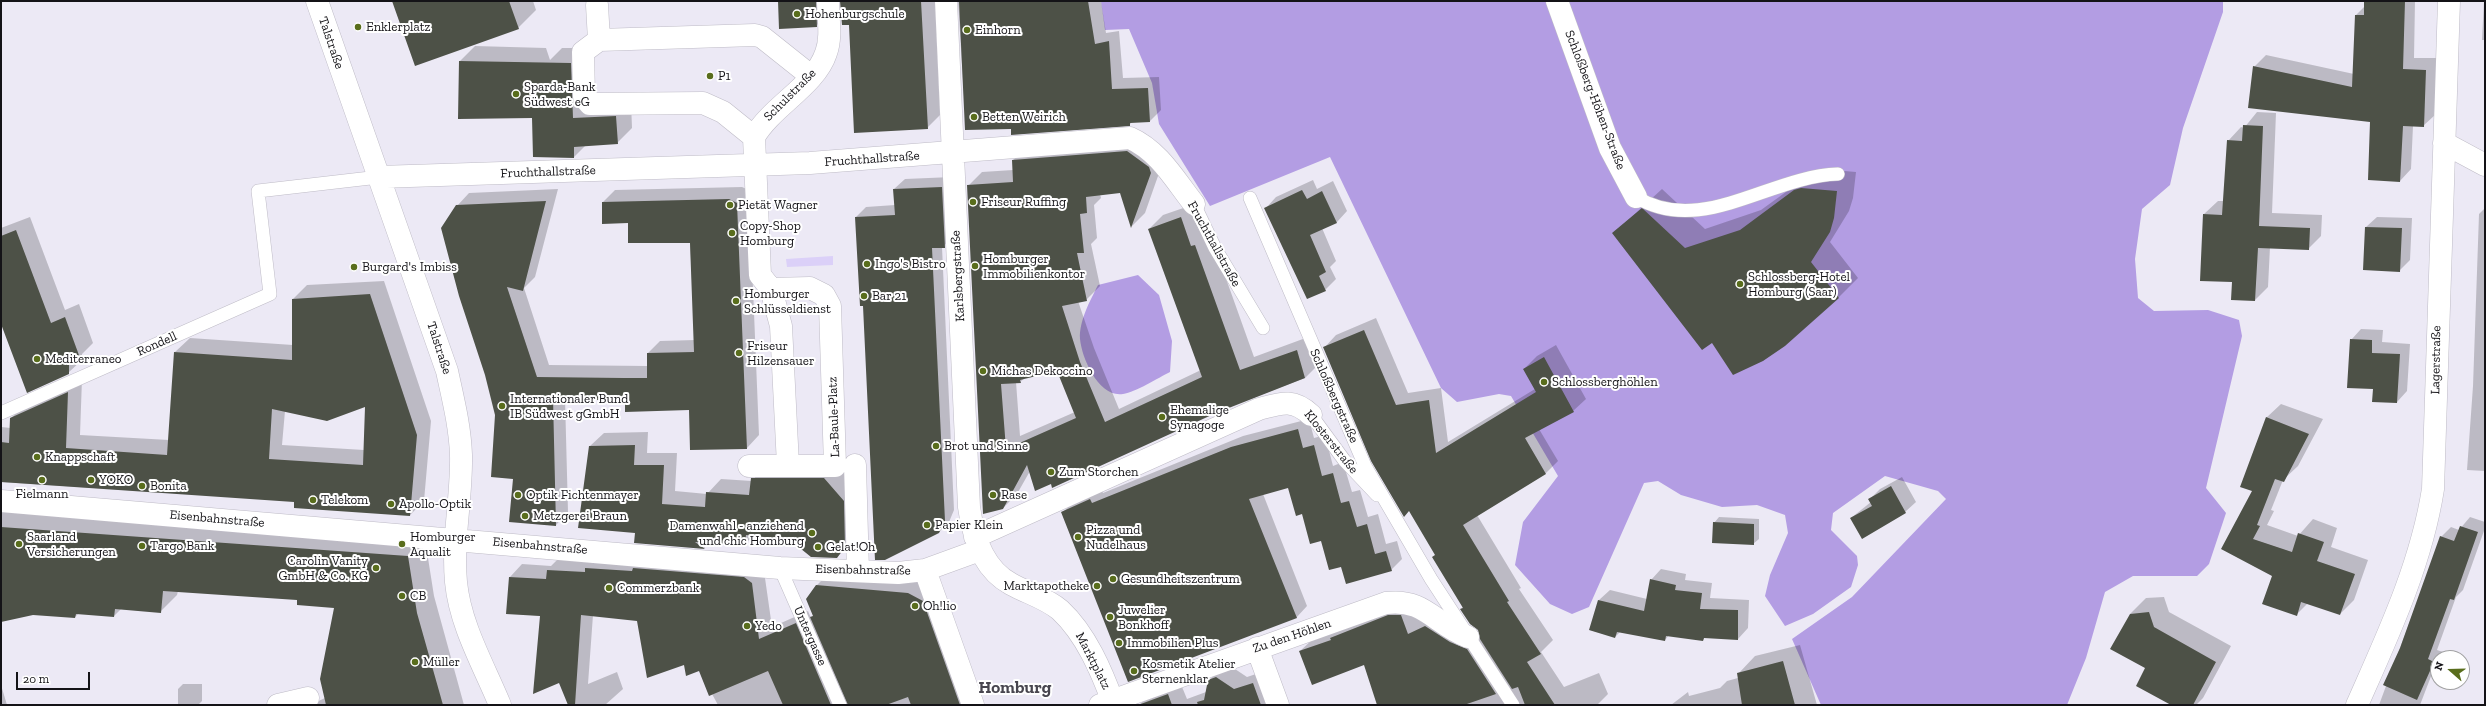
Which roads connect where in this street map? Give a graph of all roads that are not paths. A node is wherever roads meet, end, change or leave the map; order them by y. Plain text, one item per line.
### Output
1 (317, 1) edge
2 (828, 1) edge
3 (946, 1) edge
4 (1558, 1) edge
5 (2449, 1) edge
6 (597, 5) dead end
7 (599, 40) junction
8 (811, 76) junction
9 (754, 137) junction
10 (2444, 142) junction
11 (953, 153) junction
12 (2485, 165) edge
13 (756, 166) junction
14 (1838, 174) dead end
15 (379, 177) junction
16 (1636, 197) joint
17 (1250, 198) dead end
18 (1194, 204) joint
19 (771, 288) junction
20 (1263, 328) dead end
21 (1, 413) edge
22 (1311, 415) joint
23 (788, 465) junction
24 (855, 465) dead end
25 (749, 466) dead end
26 (1, 501) edge
27 (1391, 509) junction
28 (455, 539) junction
29 (978, 543) junction
30 (780, 568) junction
31 (924, 570) junction
32 (858, 571) junction
33 (1468, 637) junction
34 (1257, 648) junction
35 (308, 698) dead end
36 (1109, 704) edge
37 (278, 705) edge
38 (500, 705) edge
39 (840, 705) edge
40 (973, 705) edge
41 (1278, 705) edge
42 (1514, 705) edge
43 (2357, 705) edge

1 - 15 street, Talstraße
2 - 8 street, Schulstraße
3 - 11 street, Karlsbergstraße
4 - 16 street, Schloßberg-Höhen-Straße
5 - 10 street, Lagerstraße
6 - 7 street
7 - 8 street
7 - 9 street
8 - 9 street, Schulstraße
9 - 13 street
10 - 12 street
10 - 43 street, Lagerstraße
11 - 13 street, Fruchthallstraße
11 - 18 street, Fruchthallstraße
11 - 29 street, Karlsbergstraße
13 - 15 street, Fruchthallstraße
13 - 19 street
14 - 16 lane
15 - 21 lane, Rondell
15 - 28 street, Talstraße
17 - 27 lane, Schloßbergstraße
18 - 20 lane, Fruchthallstraße
19 - 23 street
19 - 23 street, La-Baule-Platz
22 - 27 lane, Klosterstraße
22 - 29 street, Klosterstraße
23 - 25 street
24 - 32 street, La-Baule-Platz
26 - 28 street, Eisenbahnstraße
27 - 33 lane, Schloßbergstraße
28 - 30 street, Eisenbahnstraße
28 - 38 street, Talstraße
29 - 31 street, Eisenbahnstraße
29 - 36 street, Marktplatz
30 - 32 street, Eisenbahnstraße
30 - 39 lane, Untergasse
31 - 32 street, Eisenbahnstraße
31 - 40 street
33 - 34 street, Zu den Höhlen
33 - 42 lane, Schloßbergstraße
34 - 36 street, Zu den Höhlen
34 - 41 street
35 - 37 street

